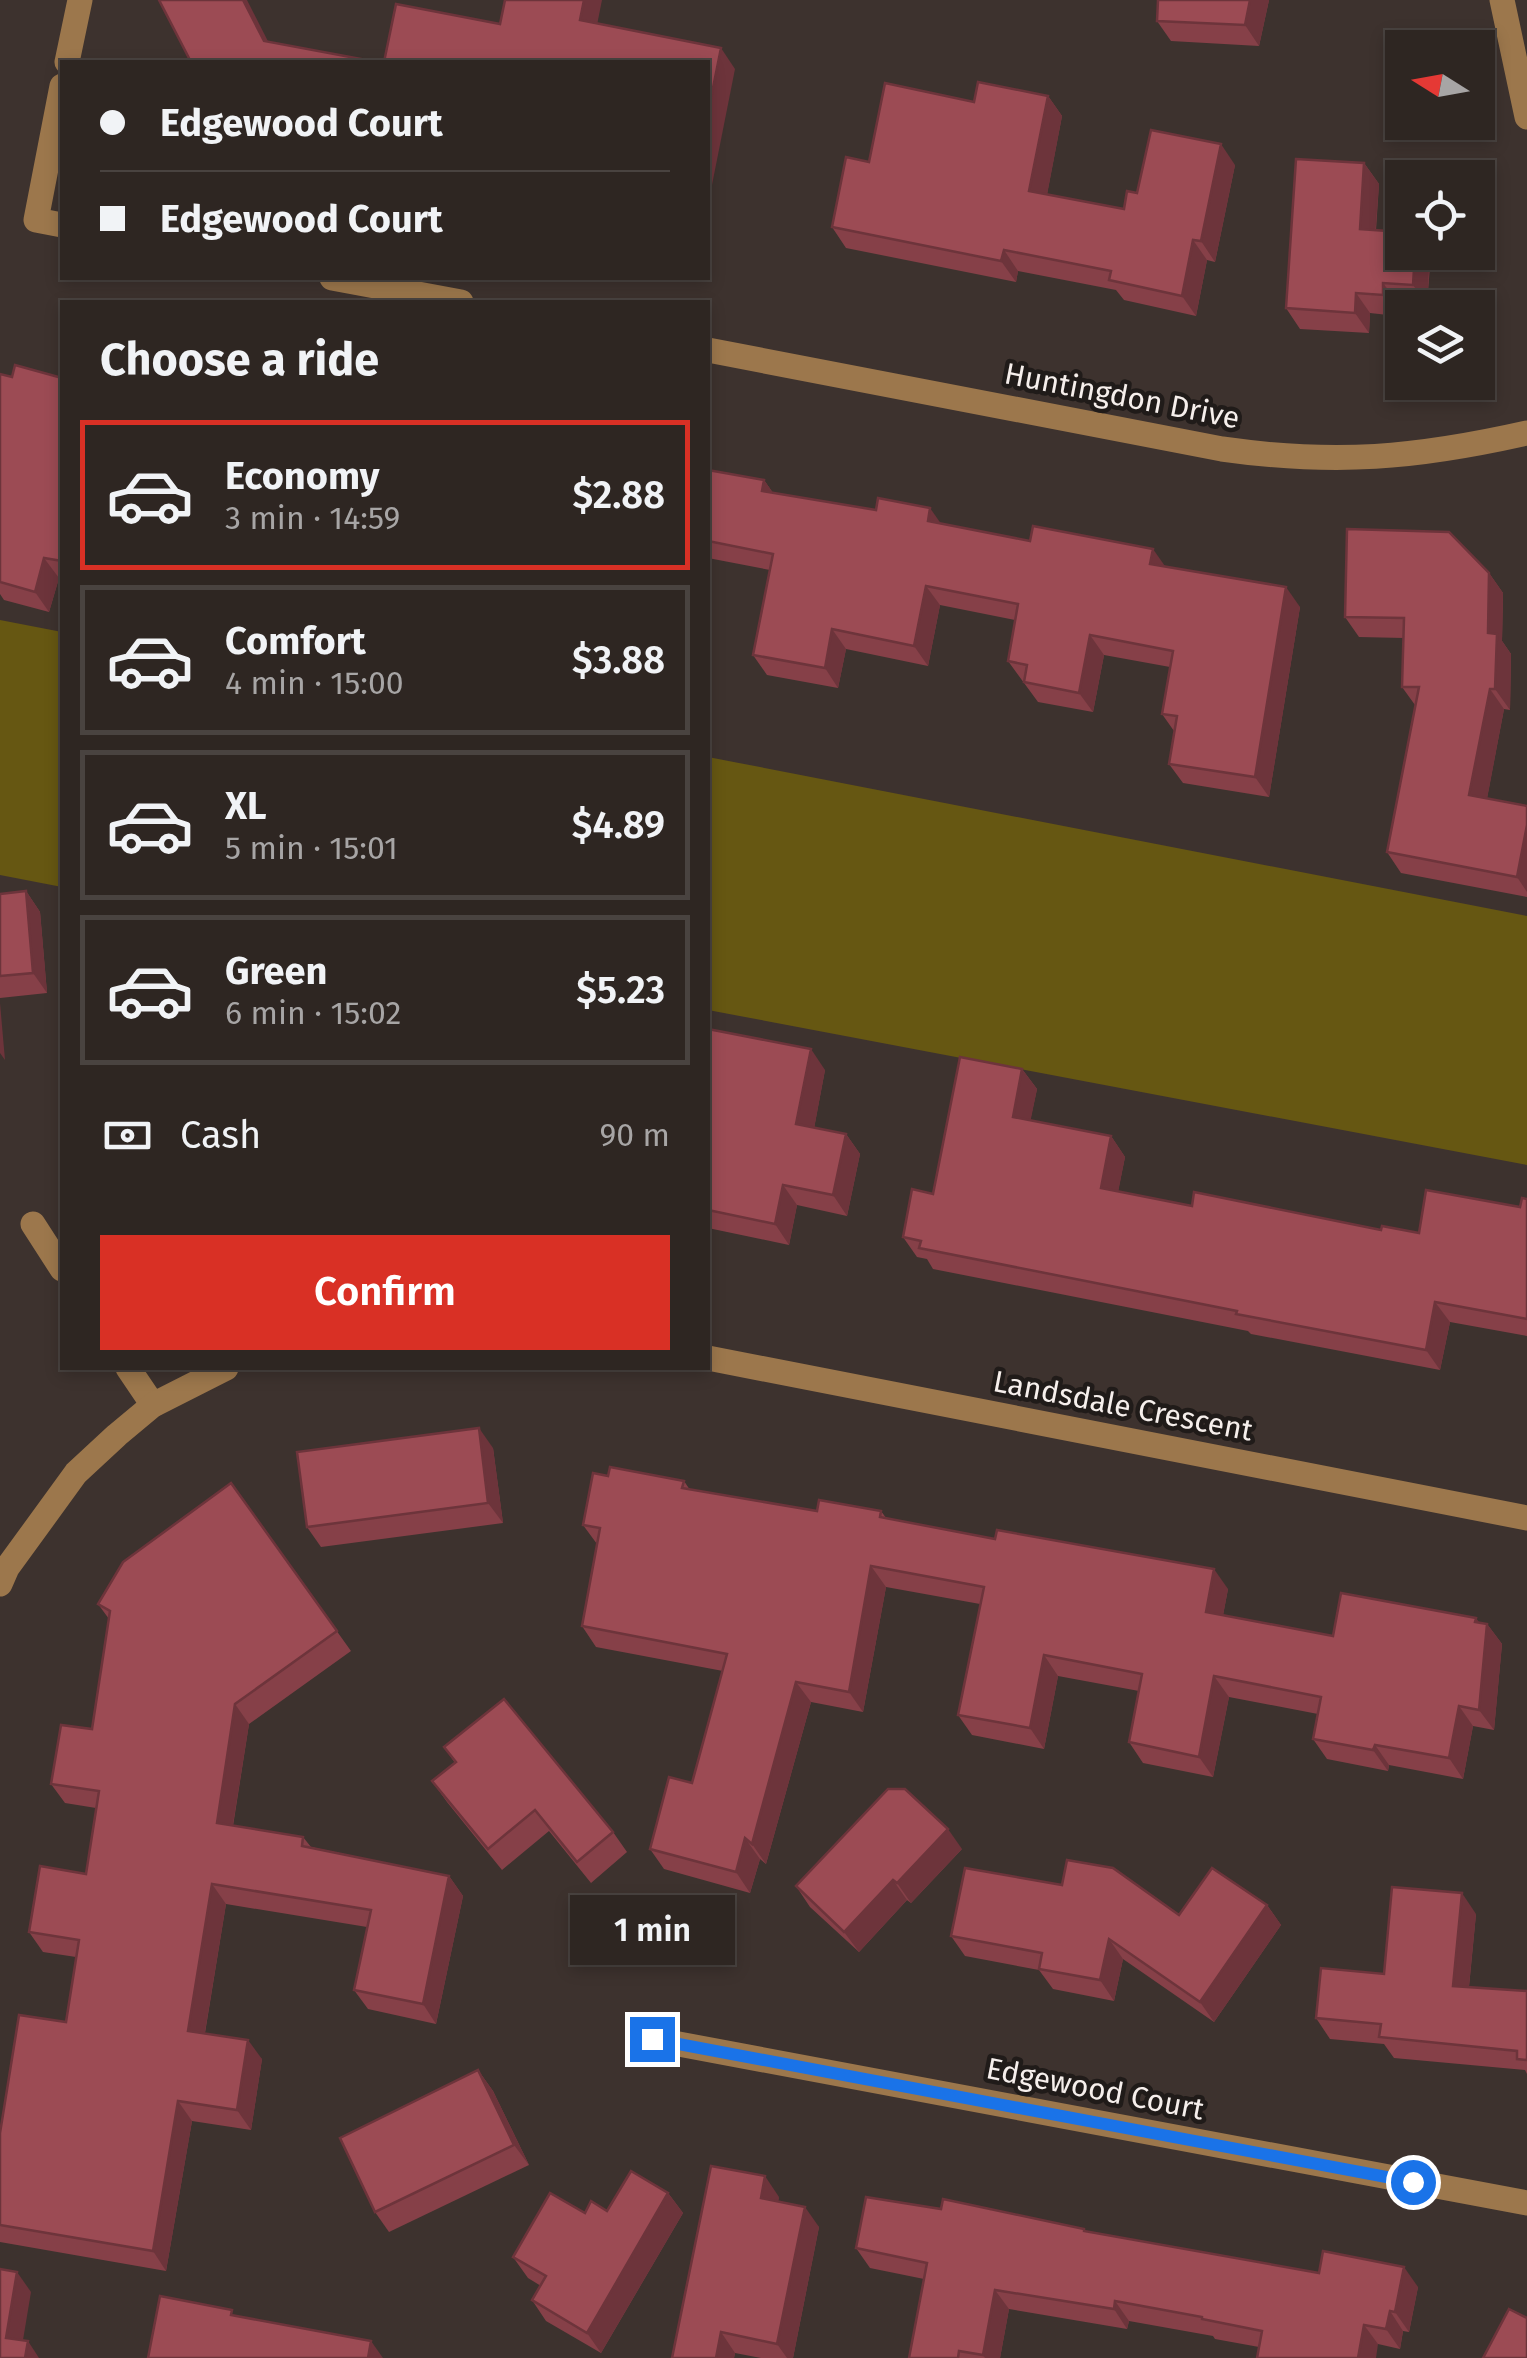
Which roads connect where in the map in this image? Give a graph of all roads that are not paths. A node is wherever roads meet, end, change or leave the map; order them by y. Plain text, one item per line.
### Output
1 (80, 0) edge
2 (1502, 0) edge
3 (67, 60) edge
4 (60, 96) edge
5 (1527, 117) edge
6 (60, 226) edge
7 (343, 280) edge
8 (451, 300) edge
9 (710, 350) edge
10 (1527, 433) edge
11 (32, 1224) dead end
12 (60, 1266) edge
13 (710, 1358) edge
14 (129, 1370) edge
15 (222, 1370) edge
16 (153, 1405) junction
17 (1527, 1518) edge
18 (0, 1584) edge
19 (652, 2039) dead end
20 (1527, 2203) edge

1 - 3 street
2 - 5 street
4 - 6 street
7 - 8 street
9 - 10 street, Huntingdon Drive
11 - 12 street
13 - 17 street, Landsdale Crescent
14 - 16 street
15 - 16 street
16 - 18 street
19 - 20 street, Edgewood Court

